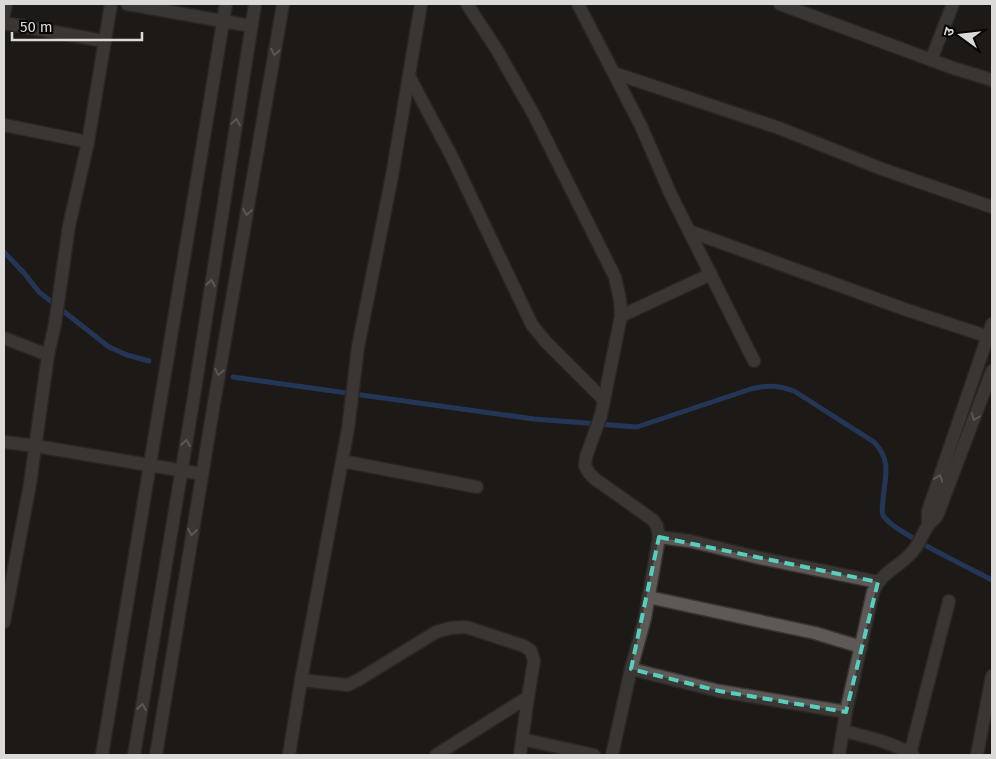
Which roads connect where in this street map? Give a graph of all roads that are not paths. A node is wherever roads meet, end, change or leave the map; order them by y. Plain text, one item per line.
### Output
1 (6, 4) edge
2 (111, 4) edge
3 (127, 4) edge
4 (226, 4) edge
5 (255, 4) edge
6 (283, 4) edge
7 (422, 4) edge
8 (467, 4) edge
9 (578, 4) edge
10 (953, 4) edge
11 (788, 5) edge
12 (4, 14) edge
13 (223, 21) junction
14 (4, 23) edge
15 (251, 26) junction
16 (104, 41) junction
17 (931, 60) junction
18 (614, 73) junction
19 (409, 76) junction
20 (992, 80) edge
21 (4, 125) edge
22 (88, 142) junction
23 (992, 207) edge
24 (689, 231) junction
25 (711, 274) junction
26 (621, 316) junction
27 (992, 324) edge
28 (4, 338) edge
29 (990, 338) edge
30 (48, 355) junction
31 (754, 361) dead end
32 (992, 371) edge
33 (604, 400) junction
34 (4, 442) edge
35 (36, 446) junction
36 (342, 461) junction
37 (150, 464) junction
38 (182, 470) junction
39 (202, 474) junction
40 (477, 487) dead end
41 (926, 529) junction
42 (659, 537) junction
43 (878, 582) junction
44 (648, 597) junction
45 (950, 601) dead end
46 (4, 622) edge
47 (861, 647) junction
48 (631, 669) junction
49 (992, 676) edge
50 (301, 680) junction
51 (528, 697) junction
52 (846, 712) junction
53 (844, 731) junction
54 (522, 739) junction
55 (911, 754) edge
56 (102, 755) edge
57 (134, 755) edge
58 (156, 755) edge
59 (289, 755) edge
60 (436, 755) edge
61 (520, 755) edge
62 (594, 755) edge
63 (612, 755) edge
64 (839, 755) edge
65 (977, 755) edge

1 - 12 street
2 - 16 street
3 - 13 street
4 - 13 street
5 - 15 street
6 -> 39 street
7 - 19 street
8 - 26 street
9 - 18 street
10 - 17 street
11 - 17 street
13 - 15 street
13 - 37 street
14 - 16 street
38 -> 15 street
16 - 22 street
17 - 20 street
18 - 23 street
18 - 24 street
19 - 33 street
19 - 36 street
21 - 22 street
22 - 30 street
24 - 25 street
24 - 29 street
25 - 26 street
25 - 31 street
26 - 33 street
27 - 29 street
28 - 30 street
41 -> 29 street
30 - 35 street
32 -> 41 street
33 - 42 street
34 - 35 street
35 - 37 street
35 - 46 street
36 - 40 street
36 - 50 street
37 - 38 street
37 - 56 street
38 - 39 street
57 -> 38 street
39 -> 58 street
41 - 43 street
42 - 43 street
42 - 44 street
43 - 47 street
44 - 47 street
44 - 48 street
45 - 55 street
47 - 52 street
48 - 52 street
48 - 63 street
49 - 65 street
50 - 51 street
50 - 59 street
51 - 54 street
51 - 60 street
52 - 53 street
53 - 55 street
53 - 64 street
54 - 61 street
54 - 62 street

